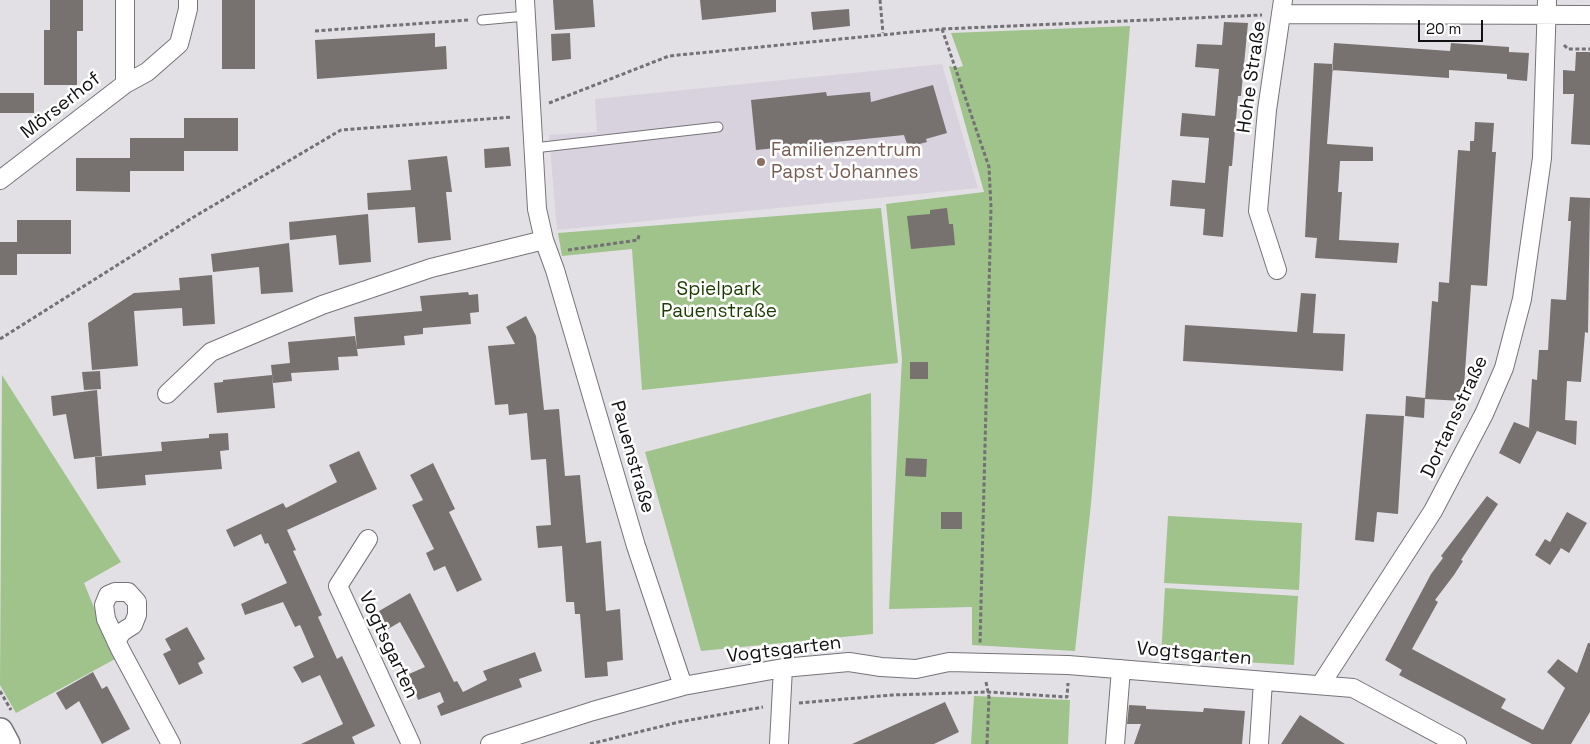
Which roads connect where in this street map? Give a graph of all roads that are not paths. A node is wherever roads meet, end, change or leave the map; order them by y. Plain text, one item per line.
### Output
1 (125, 0) edge
2 (188, 0) edge
3 (1282, 7) edge
4 (526, 8) edge
5 (1547, 14) edge
6 (1590, 15) edge
7 (482, 20) road end
8 (125, 84) junction
9 (718, 127) dead end
10 (534, 148) junction
11 (0, 180) edge
12 (546, 245) junction
13 (1277, 270) dead end
14 (167, 394) dead end
15 (368, 539) dead end
16 (116, 641) dead end
17 (783, 668) junction
18 (1122, 669) junction
19 (1263, 681) junction
20 (1321, 684) junction
21 (682, 686) junction
22 (0, 731) edge
23 (500, 742) edge
24 (7, 744) edge
25 (171, 744) edge
26 (410, 744) edge
27 (779, 744) edge
28 (1115, 744) edge
29 (1259, 744) edge
30 (1457, 744) edge

1 - 8 street, Mörserhof
2 - 8 street, Mörserhof
3 - 5 street, Hohe Straße
3 - 13 street, Hohe Straße
4 - 7 lane
4 - 10 street, Pauenstraße
5 - 6 street, Hohe Straße
5 - 20 street, Dortansstraße
8 - 11 street, Mörserhof
9 - 10 lane
10 - 12 street, Pauenstraße
12 - 14 street
12 - 21 street, Pauenstraße
15 - 26 street, Vogtsgarten
16 - 25 street
17 - 18 street, Vogtsgarten
17 - 21 street, Vogtsgarten
17 - 27 street
18 - 19 street, Vogtsgarten
18 - 28 street, Vogtsgarten
19 - 20 street, Vogtsgarten
19 - 29 street, Vogtsgarten
20 - 30 street, Vogtsgarten
21 - 23 street, Vogtsgarten
22 - 24 street

